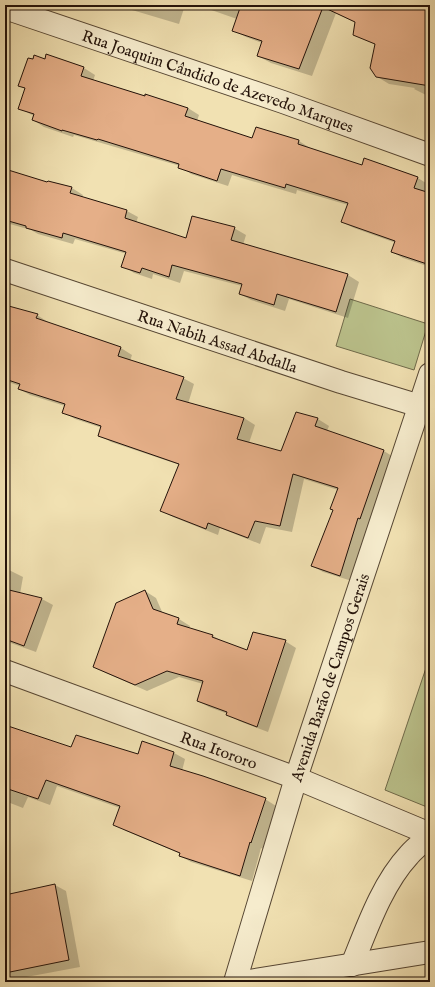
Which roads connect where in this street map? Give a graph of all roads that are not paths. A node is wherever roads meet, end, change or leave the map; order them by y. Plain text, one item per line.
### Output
1 (5, 8) edge
2 (430, 155) edge
3 (5, 270) edge
4 (430, 374) edge
5 (425, 409) edge
6 (5, 671) edge
7 (296, 778) junction
8 (430, 835) edge
9 (430, 952) edge
10 (352, 965) junction
11 (235, 982) edge
12 (243, 982) edge

1 - 2 street, Rua Joaquim Cândido de Azevedo Marques
3 - 5 street, Rua Nabih Assad Abdalla
4 - 5 street, Avenida Barão de Campos Gerais
5 - 7 street, Avenida Barão de Campos Gerais
6 - 7 street, Rua Itororo
7 - 8 street, Rua Itororo
7 - 11 street, Avenida Barão de Campos Gerais
8 - 10 street
9 - 10 street
10 - 12 street

